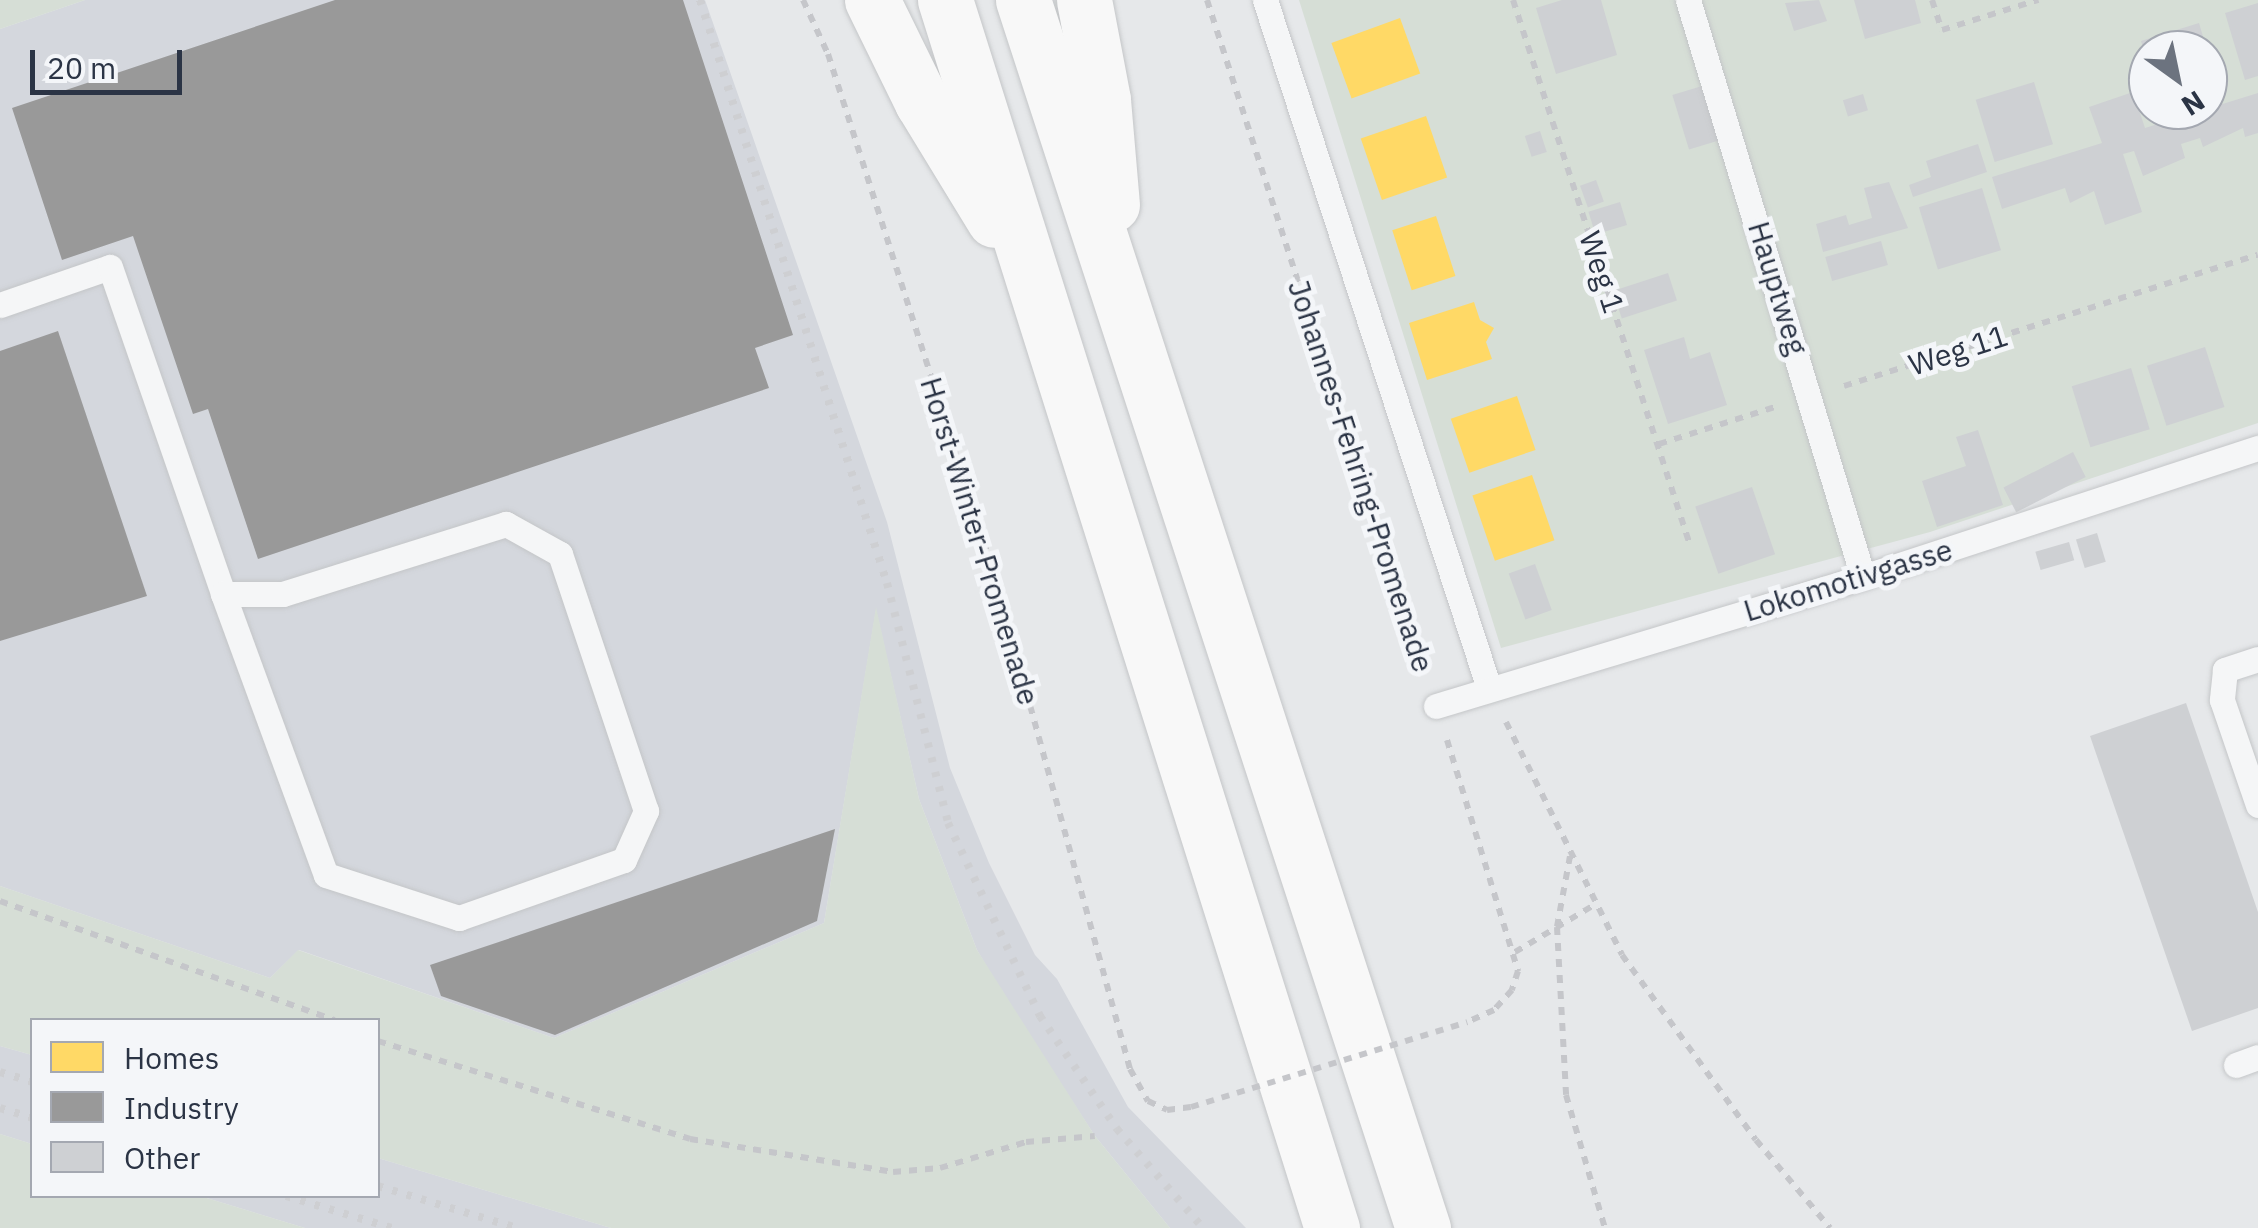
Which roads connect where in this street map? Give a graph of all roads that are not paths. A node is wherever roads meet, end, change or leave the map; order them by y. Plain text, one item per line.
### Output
1 (872, 0) edge
2 (944, 0) edge
3 (1023, 0) edge
4 (1084, 0) edge
5 (1265, 0) edge
6 (1688, 0) edge
7 (1040, 295) junction
8 (1120, 303) junction
9 (0, 305) edge
10 (2258, 448) edge
11 (1864, 578) junction
12 (224, 594) junction
13 (2258, 659) edge
14 (1489, 688) junction
15 (1436, 706) road end
16 (2258, 804) edge
17 (1332, 1228) edge
18 (1423, 1228) edge

1 - 7 highway
2 - 7 highway
3 - 8 highway
4 - 8 highway
5 - 14 lane
6 - 11 lane, Hauptweg
7 - 17 highway
8 - 18 highway
9 - 12 lane
10 - 11 lane, Lokomotivgasse
11 - 14 lane, Lokomotivgasse
12 - 12 lane
13 - 16 lane
14 - 15 lane, Lokomotivgasse

